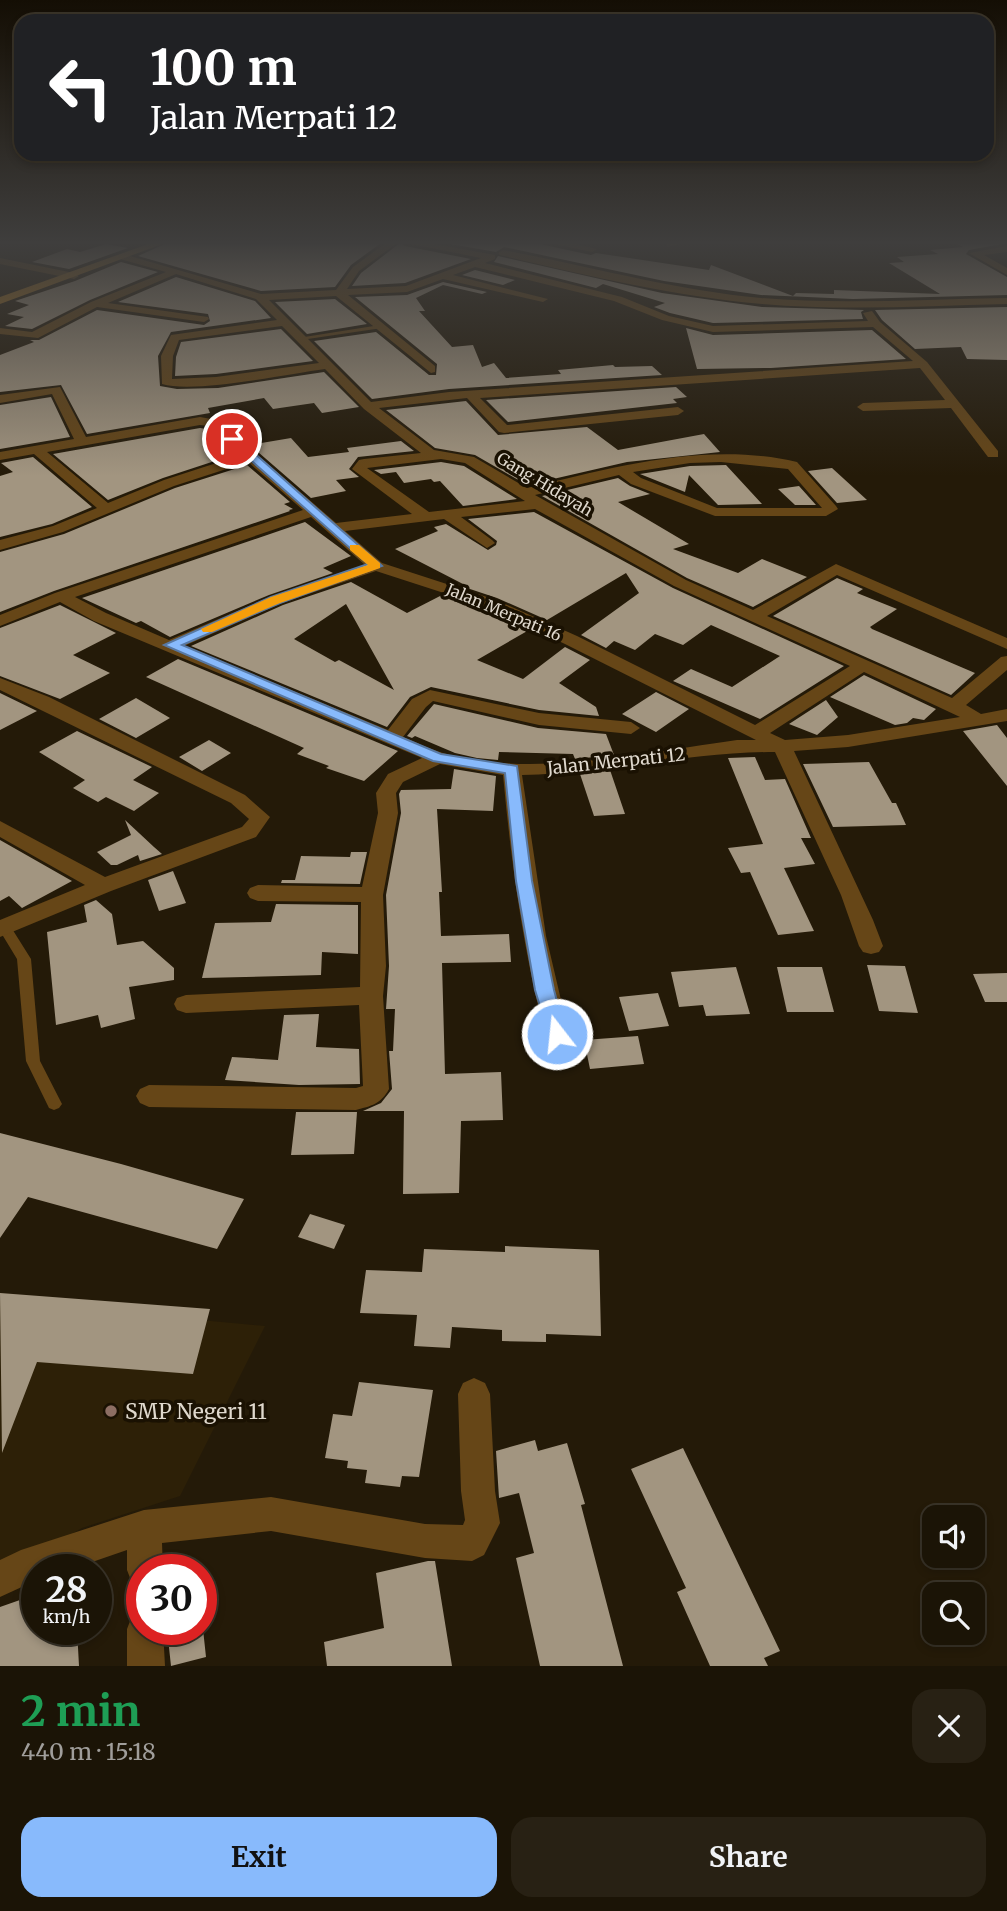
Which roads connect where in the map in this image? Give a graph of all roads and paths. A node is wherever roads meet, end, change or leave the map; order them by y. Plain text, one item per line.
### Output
1 (62, 321) edge
2 (372, 321) edge
3 (678, 321) edge
4 (874, 321) edge
5 (285, 322) joint
6 (876, 324) junction
7 (380, 327) junction
8 (0, 331) edge
9 (300, 338) junction
10 (923, 364) junction
11 (327, 365) junction
12 (430, 369) dead end
13 (471, 395) junction
14 (0, 399) edge
15 (952, 404) junction
16 (368, 406) junction
17 (863, 407) dead end
18 (678, 411) dead end
19 (82, 442) junction
20 (37, 450) junction
21 (993, 454) dead end
22 (0, 456) edge
23 (252, 456) junction
24 (442, 456) junction
25 (621, 470) junction
26 (525, 493) junction
27 (537, 504) junction
28 (108, 510) junction
29 (313, 512) junction
30 (448, 514) junction
31 (426, 517) junction
32 (332, 528) junction
33 (487, 543) dead end
34 (0, 545) edge
35 (376, 566) junction
36 (61, 596) junction
37 (753, 617) junction
38 (0, 621) edge
39 (1007, 644) edge
40 (171, 645) junction
41 (1007, 661) edge
42 (861, 666) junction
43 (0, 683) edge
44 (954, 706) junction
45 (975, 718) junction
46 (1004, 719) edge
47 (631, 728) dead end
48 (756, 733) junction
49 (392, 738) junction
50 (782, 746) junction
51 (438, 758) junction
52 (512, 770) junction
53 (0, 828) edge
54 (103, 886) junction
55 (258, 893) dead end
56 (372, 895) junction
57 (1, 928) edge
58 (871, 946) dead end
59 (371, 996) junction
60 (186, 1004) dead end
61 (557, 1034) dead end
62 (149, 1096) dead end
63 (54, 1104) dead end
64 (474, 1394) dead end
65 (144, 1527) junction
66 (145, 1554) edge
67 (0, 1579) edge
68 (145, 1645) edge
69 (146, 1666) edge

1 - 8 street
2 - 7 street
3 - 6 street
4 - 6 street
5 - 9 street, Gang Hidayah
5 - 11 street
6 - 10 street
7 - 9 lane
7 - 12 street
9 - 11 street, Gang Hidayah
10 - 13 street
10 - 15 street
11 - 16 street, Gang Hidayah
13 - 16 street
13 - 18 street
14 - 19 street
15 - 17 street
15 - 21 street
16 - 24 street, Gang Hidayah
19 - 20 street, Jalan Merpati 16
19 - 23 street, Jalan Merpati 16
20 - 22 street, Jalan Merpati 16
20 - 28 street
23 - 28 street
23 - 29 street, Jalan Merpati 16
24 - 26 street, Gang Hidayah
24 - 31 street
25 - 25 street
25 - 26 street
26 - 27 street, Gang Hidayah
27 - 30 street
27 - 37 street, Gang Hidayah
28 - 34 street
29 - 32 street, Jalan Merpati 16
29 - 36 street
30 - 31 street
30 - 33 street
31 - 32 street
32 - 35 street, Jalan Merpati 16
35 - 40 street
35 - 48 street, Jalan Merpati 16
36 - 38 street
36 - 40 street, Jalan Merpati 12
37 - 39 street
37 - 42 street, Gang Hidayah
40 - 49 street, Jalan Merpati 12
41 - 44 street
42 - 44 street, Gang Hidayah
42 - 48 street
43 - 54 street
44 - 45 street, Gang Hidayah
45 - 46 street, Jalan Merpati 12
45 - 50 street, Jalan Merpati 12
47 - 49 street
48 - 50 street, Jalan Merpati 16
49 - 51 street, Jalan Merpati 12
50 - 52 street, Jalan Merpati 12
50 - 58 street
51 - 52 street, Jalan Merpati 12
51 - 56 street
52 - 61 street
53 - 54 street
54 - 57 street
55 - 56 street
56 - 59 street
57 - 63 lane
59 - 60 street
59 - 62 street
64 - 65 street
65 - 66 street
65 - 67 street
68 - 69 street

